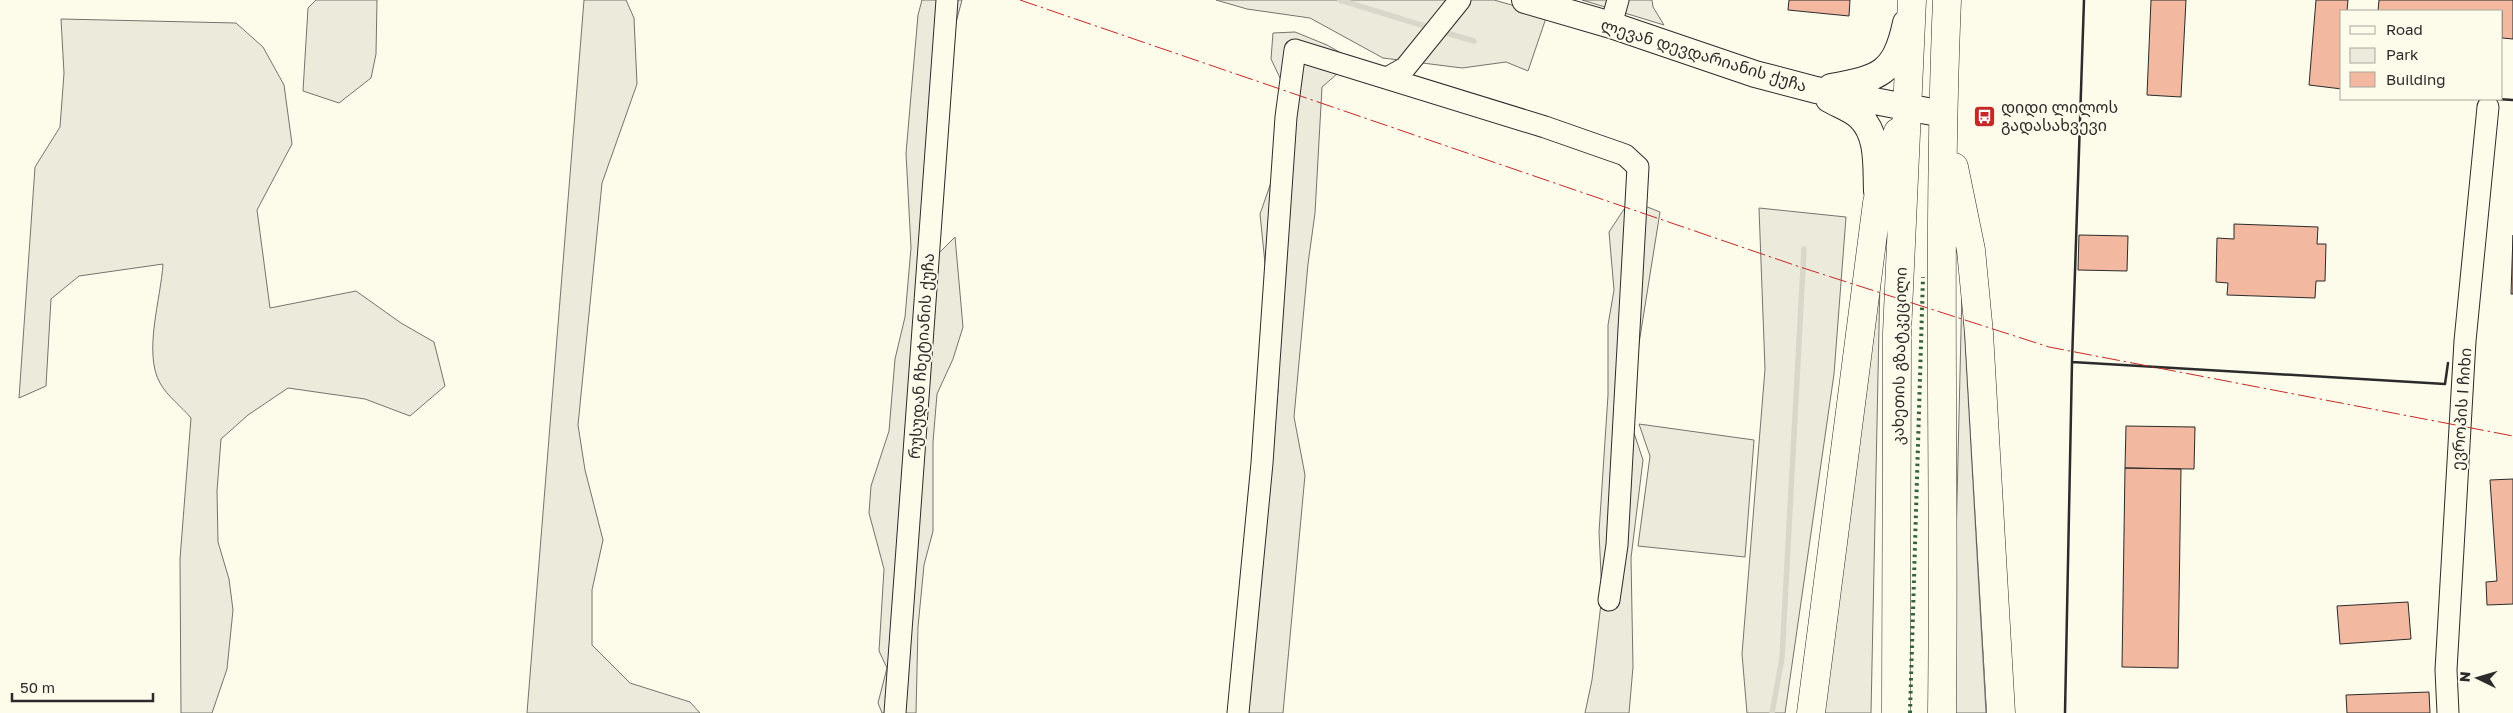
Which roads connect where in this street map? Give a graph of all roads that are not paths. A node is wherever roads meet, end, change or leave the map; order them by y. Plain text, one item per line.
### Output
1 (947, 0) edge
2 (1460, 0) edge
3 (1525, 0) edge
4 (1618, 0) edge
5 (1912, 0) edge
6 (1947, 0) edge
7 (1611, 25) junction
8 (1387, 78) junction
9 (1816, 90) junction
10 (2488, 106) dead end
11 (1908, 107) junction
12 (1943, 114) junction
13 (1877, 202) junction
14 (1609, 600) dead end
15 (895, 713) edge
16 (1238, 713) edge
17 (1811, 713) edge
18 (1896, 713) edge
19 (1942, 713) edge
20 (2001, 713) edge
21 (2448, 713) edge

1 - 15 street, რუსუდან ჩხეტიანის ქუჩა
2 - 8 street
3 - 7 main road, ლევან დევდარიანის ქუჩა
4 - 7 street
5 - 9 main road
5 - 11 highway, კახეთის გზატკეცილი
6 - 12 highway
7 - 9 main road, ლევან დევდარიანის ქუჩა
8 - 14 street
8 - 16 street
9 - 11 main road, ლევან დევდარიანის ქუჩა
9 - 13 main road
10 - 21 street, ევროპის I ჩიხი
11 - 12 main road, ლევან დევდარიანის ქუჩა
11 - 13 highway
11 - 18 highway, კახეთის გზატკეცილი
12 - 19 highway
12 - 20 highway
13 - 17 highway

